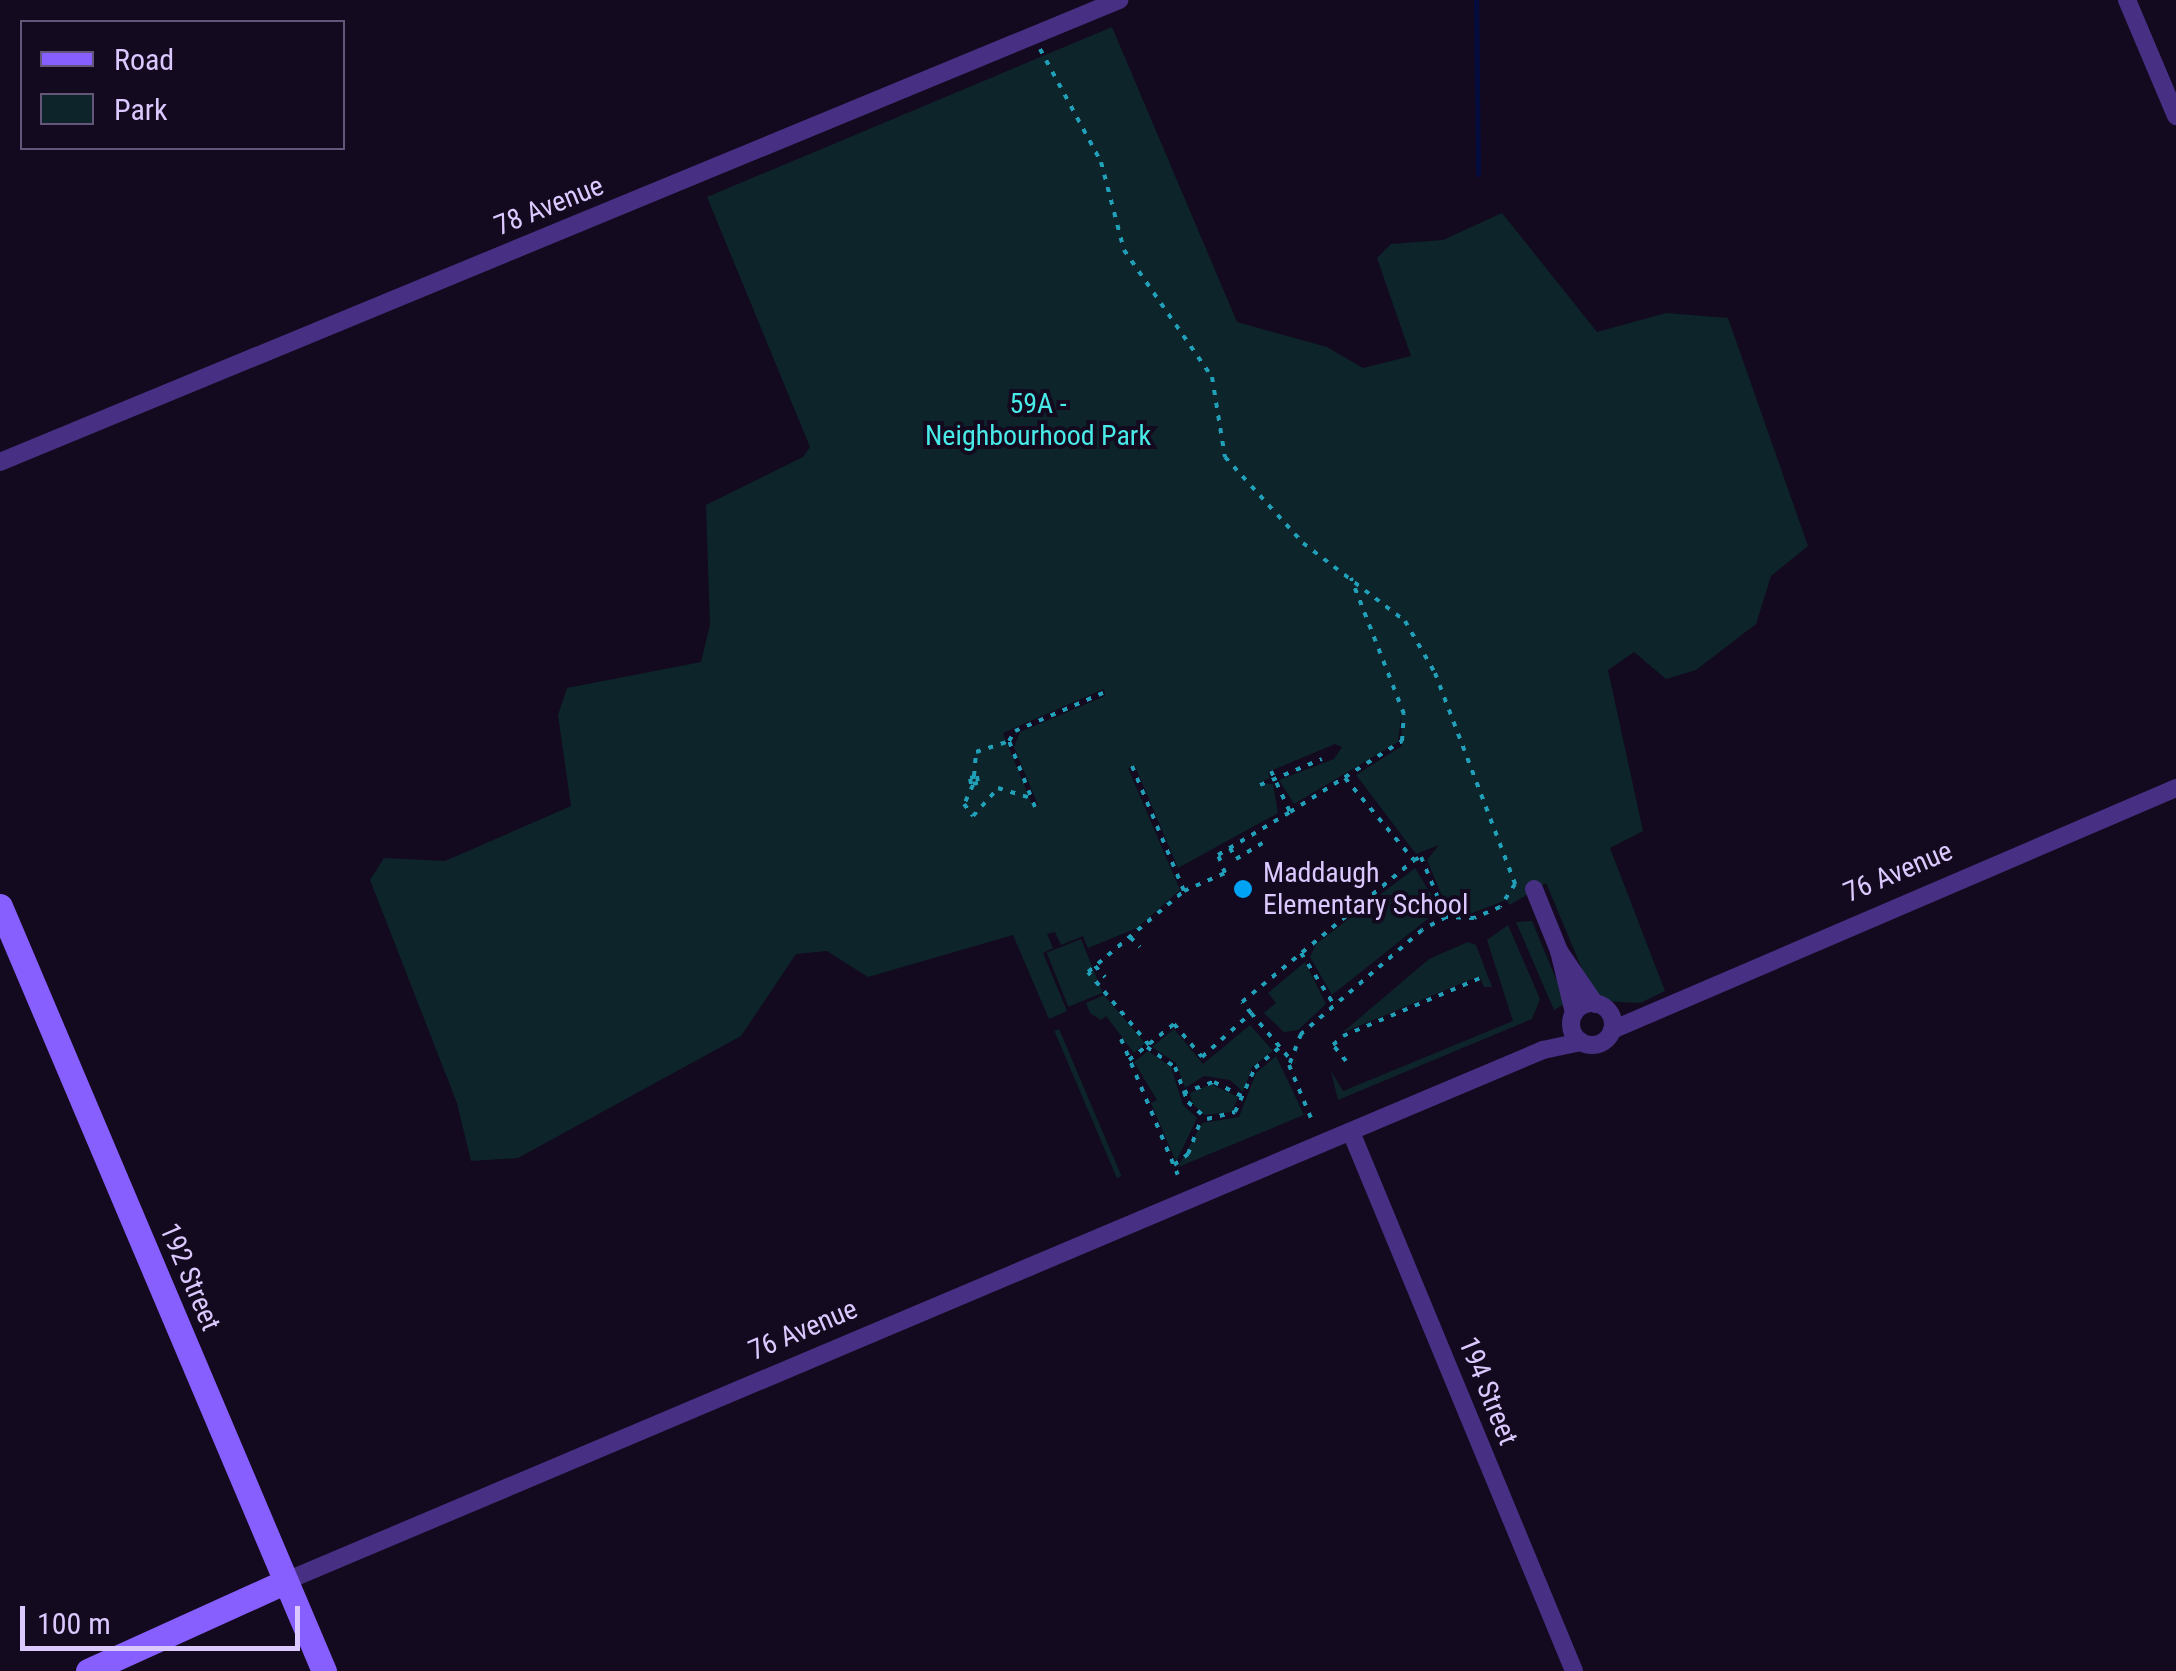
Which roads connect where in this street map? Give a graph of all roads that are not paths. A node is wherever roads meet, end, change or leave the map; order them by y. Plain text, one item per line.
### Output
1 (1119, 0) edge
2 (2127, 0) edge
3 (2176, 116) edge
4 (0, 462) edge
5 (2176, 788) edge
6 (1534, 890) dead end
7 (0, 906) edge
8 (1560, 951) junction
9 (1605, 1016) junction
10 (1576, 1028) junction
11 (1351, 1132) junction
12 (286, 1581) junction
13 (88, 1671) edge
14 (324, 1671) edge
15 (1574, 1671) edge

1 - 4 street, 78 Avenue
2 - 3 street
5 - 9 street, 76 Avenue
6 - 8 street
7 - 12 main road, 192 Street
8 - 9 street
8 - 10 street
9 - 10 street
9 - 10 street
10 - 11 street, 76 Avenue
11 - 12 street, 76 Avenue
11 - 15 street, 194 Street
12 - 13 main road, 76 Avenue
12 - 14 main road, 192 Street

